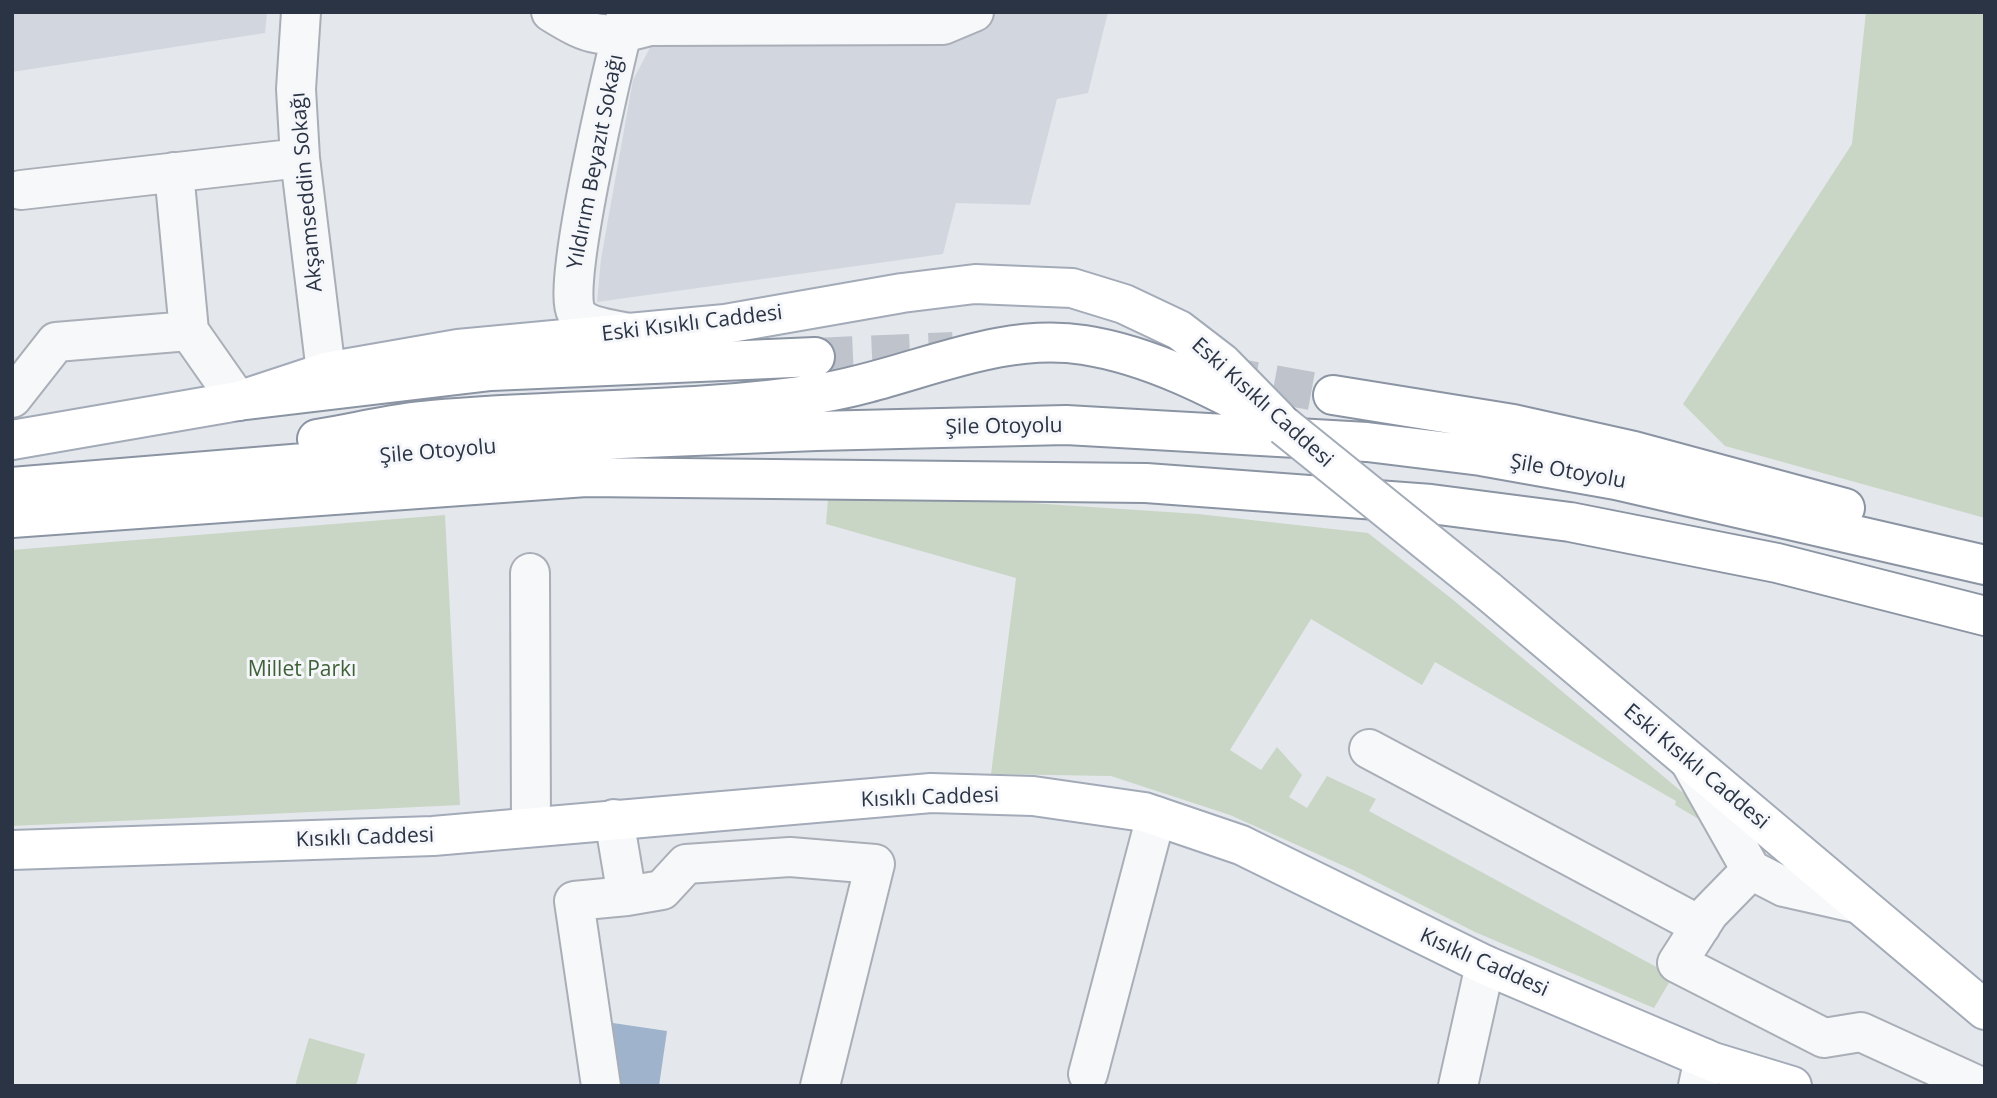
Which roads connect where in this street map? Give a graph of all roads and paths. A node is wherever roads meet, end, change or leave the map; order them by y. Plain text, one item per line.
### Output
1 (301, 12) edge
2 (551, 12) edge
3 (974, 12) edge
4 (845, 19) edge
5 (624, 23) edge
6 (300, 158) junction
7 (174, 172) junction
8 (21, 190) dead end
9 (189, 331) junction
10 (632, 334) junction
11 (815, 357) tunnel mouth
12 (326, 372) junction
13 (1333, 395) tunnel mouth
14 (12, 398) edge
15 (238, 401) junction
16 (1284, 426) junction
17 (12, 440) edge
18 (22, 486) edge
19 (12, 518) edge
20 (1985, 547) edge
21 (1985, 565) edge
22 (530, 573) dead end
23 (1985, 616) edge
24 (1369, 749) dead end
25 (1690, 762) junction
26 (1156, 816) junction
27 (614, 819) junction
28 (531, 827) junction
29 (12, 850) edge
30 (1751, 870) junction
31 (628, 897) junction
32 (1855, 903) junction
33 (1701, 926) junction
34 (1485, 965) junction
35 (1985, 1010) edge
36 (1701, 1072) edge
37 (1088, 1074) dead end
38 (601, 1086) edge
39 (820, 1086) edge
40 (1458, 1086) edge
41 (1792, 1086) edge
42 (1979, 1086) edge

1 - 6 street, Akşamseddin Sokağı
2 - 5 street
3 - 4 street
4 - 5 street
5 - 10 street, Yıldırım Beyazıt Sokağı
6 - 7 street
6 - 12 street, Akşamseddin Sokağı
7 - 8 street
7 - 9 street
9 - 14 street
9 - 15 street
10 - 12 main road, Eski Kısıklı Caddesi
10 - 16 main road, Eski Kısıklı Caddesi
11 - 15 main road
12 - 15 main road, Eski Kısıklı Caddesi
13 - 20 main road
15 - 17 main road
16 - 18 main road
16 - 25 main road, Eski Kısıklı Caddesi, bridge
18 - 21 main road, Şile Otoyolu
19 - 23 main road, Şile Otoyolu
22 - 28 street
24 - 33 street
25 - 30 street
25 - 32 main road, Eski Kısıklı Caddesi
26 - 27 main road, Kısıklı Caddesi
26 - 34 main road, Kısıklı Caddesi
26 - 37 street
27 - 28 main road, Kısıklı Caddesi
27 - 31 street
28 - 29 main road, Kısıklı Caddesi
30 - 32 street
30 - 33 street
31 - 38 street
31 - 39 street
32 - 35 main road, Eski Kısıklı Caddesi
33 - 42 street
34 - 36 main road, Kısıklı Caddesi
34 - 40 street
36 - 41 main road, Kısıklı Caddesi

